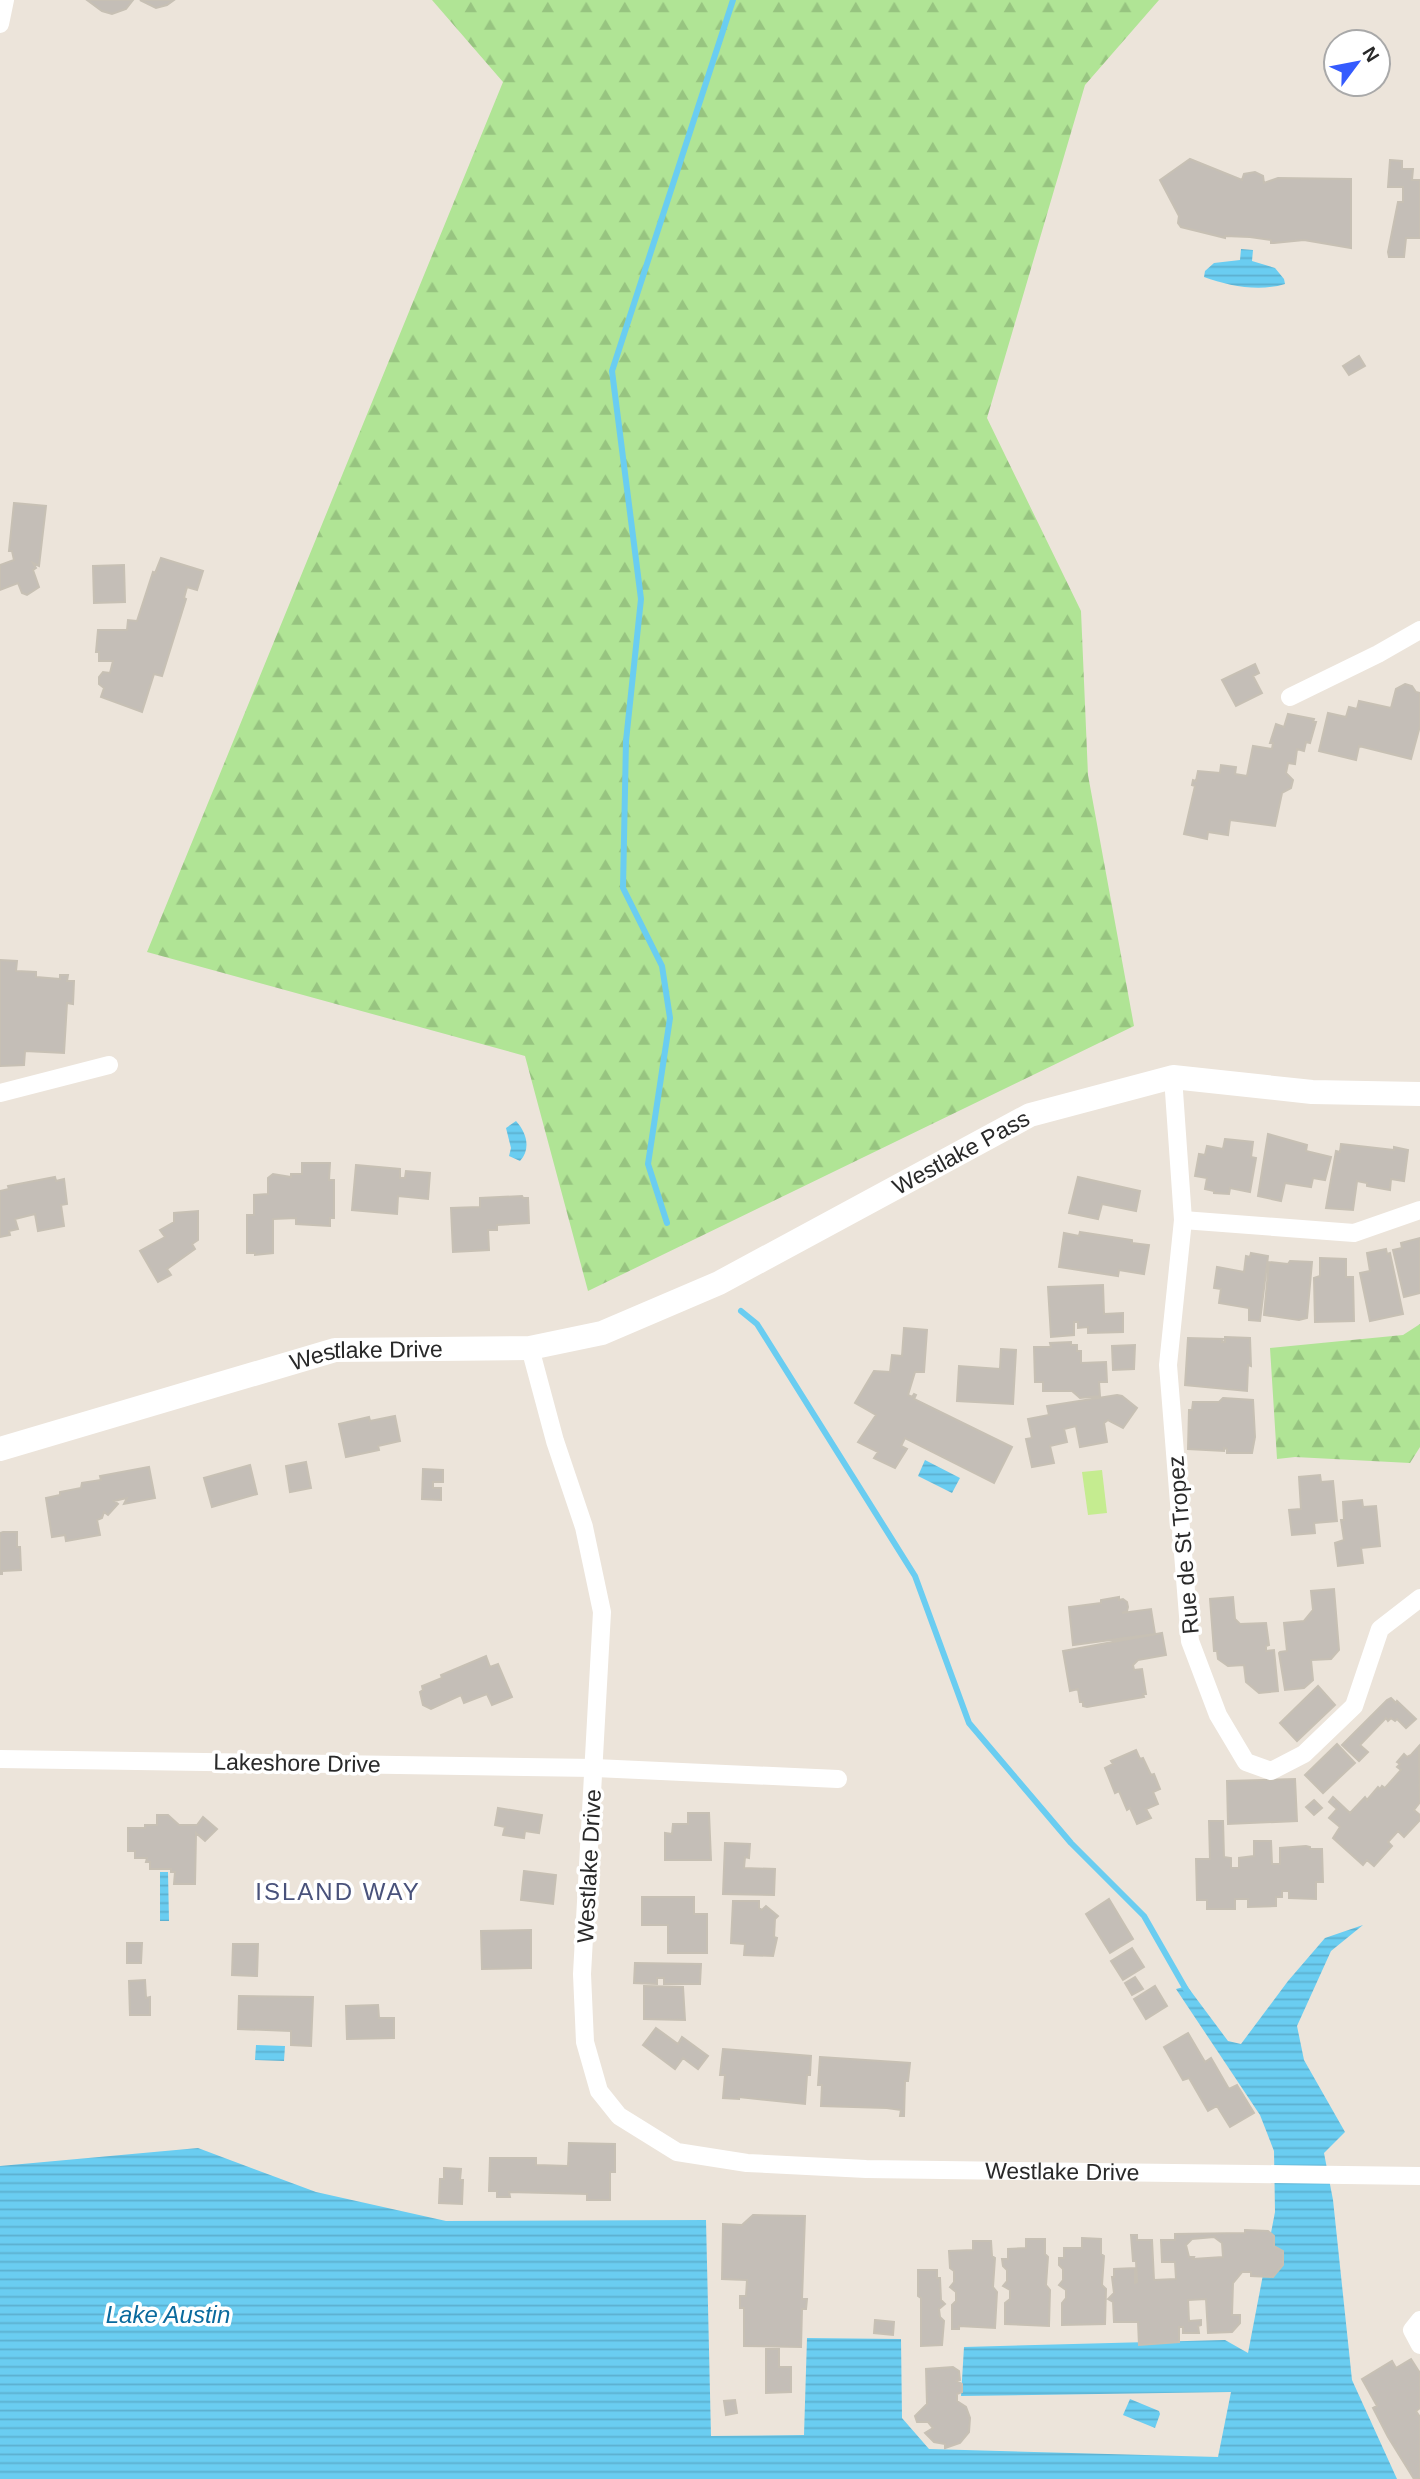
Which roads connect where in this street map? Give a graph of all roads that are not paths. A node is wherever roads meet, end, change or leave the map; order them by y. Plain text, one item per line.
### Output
1 (5, 0) edge
2 (0, 24) edge
3 (1420, 630) edge
4 (1290, 697) dead end
5 (109, 1065) dead end
6 (1173, 1077) junction
7 (0, 1093) edge
8 (1420, 1094) edge
9 (1420, 1210) edge
10 (1183, 1220) junction
11 (530, 1348) junction
12 (0, 1449) edge
13 (1420, 1598) edge
14 (0, 1759) edge
15 (595, 1768) junction
16 (838, 1779) dead end
17 (1420, 2176) edge
18 (1420, 2320) edge
19 (1420, 2345) edge

1 - 2 street
3 - 4 street
5 - 7 street
6 - 8 street, Westlake Pass
6 - 10 street, Rue de St Tropez
6 - 11 street, Westlake Pass
9 - 10 street
10 - 13 street, Rue de St Tropez
11 - 12 street, Westlake Drive
11 - 15 street, Westlake Drive
14 - 15 street, Lakeshore Drive
15 - 16 street, Lakeshore Drive
15 - 17 street, Westlake Drive
18 - 19 street

